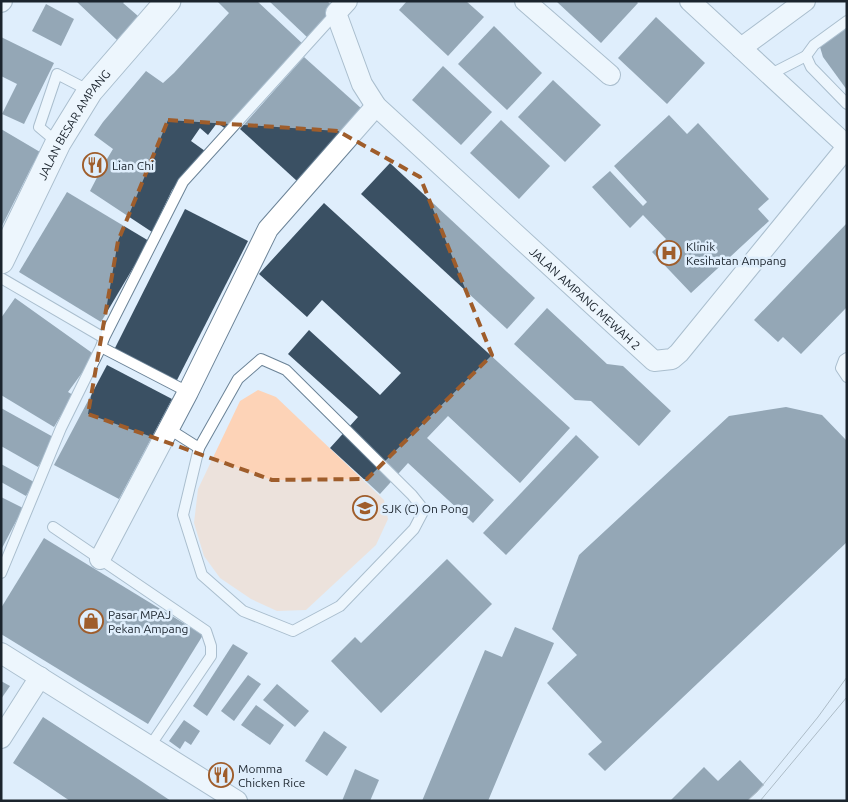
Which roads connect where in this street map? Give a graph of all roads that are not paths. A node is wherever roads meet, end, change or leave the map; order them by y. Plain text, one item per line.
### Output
1 (168, 1) edge
2 (525, 1) edge
3 (690, 1) edge
4 (805, 1) edge
5 (342, 7) edge
6 (847, 21) edge
7 (741, 48) junction
8 (806, 56) junction
9 (610, 75) dead end
10 (769, 75) junction
11 (90, 91) junction
12 (847, 104) edge
13 (376, 106) junction
14 (58, 143) junction
15 (847, 146) edge
16 (1, 262) edge
17 (1, 278) edge
18 (103, 343) junction
19 (847, 358) edge
20 (847, 377) edge
21 (188, 392) junction
22 (168, 429) junction
23 (198, 448) junction
24 (53, 527) dead end
25 (100, 559) junction
26 (1, 573) edge
27 (1, 653) edge
28 (40, 677) junction
29 (1, 738) edge
30 (150, 746) junction
31 (238, 801) edge

1 - 11 street, JALAN BESAR AMPANG
2 - 9 street
3 - 7 street
4 - 7 street
5 - 13 street, JALAN AMPANG MEWAH 2
5 - 18 lane
6 - 8 lane
7 - 10 street
8 - 10 lane
8 - 12 lane
10 - 15 street
11 - 14 street, JALAN BESAR AMPANG
11 - 14 lane
13 - 15 street, JALAN AMPANG MEWAH 2
13 - 21 street
14 - 16 street, JALAN BESAR AMPANG
17 - 18 lane
18 - 21 lane
18 - 26 lane
19 - 20 lane
21 - 22 street
22 - 23 lane
22 - 25 street
23 - 23 lane
24 - 25 lane
25 - 30 lane
27 - 28 street
28 - 29 street
28 - 30 street
30 - 31 street

